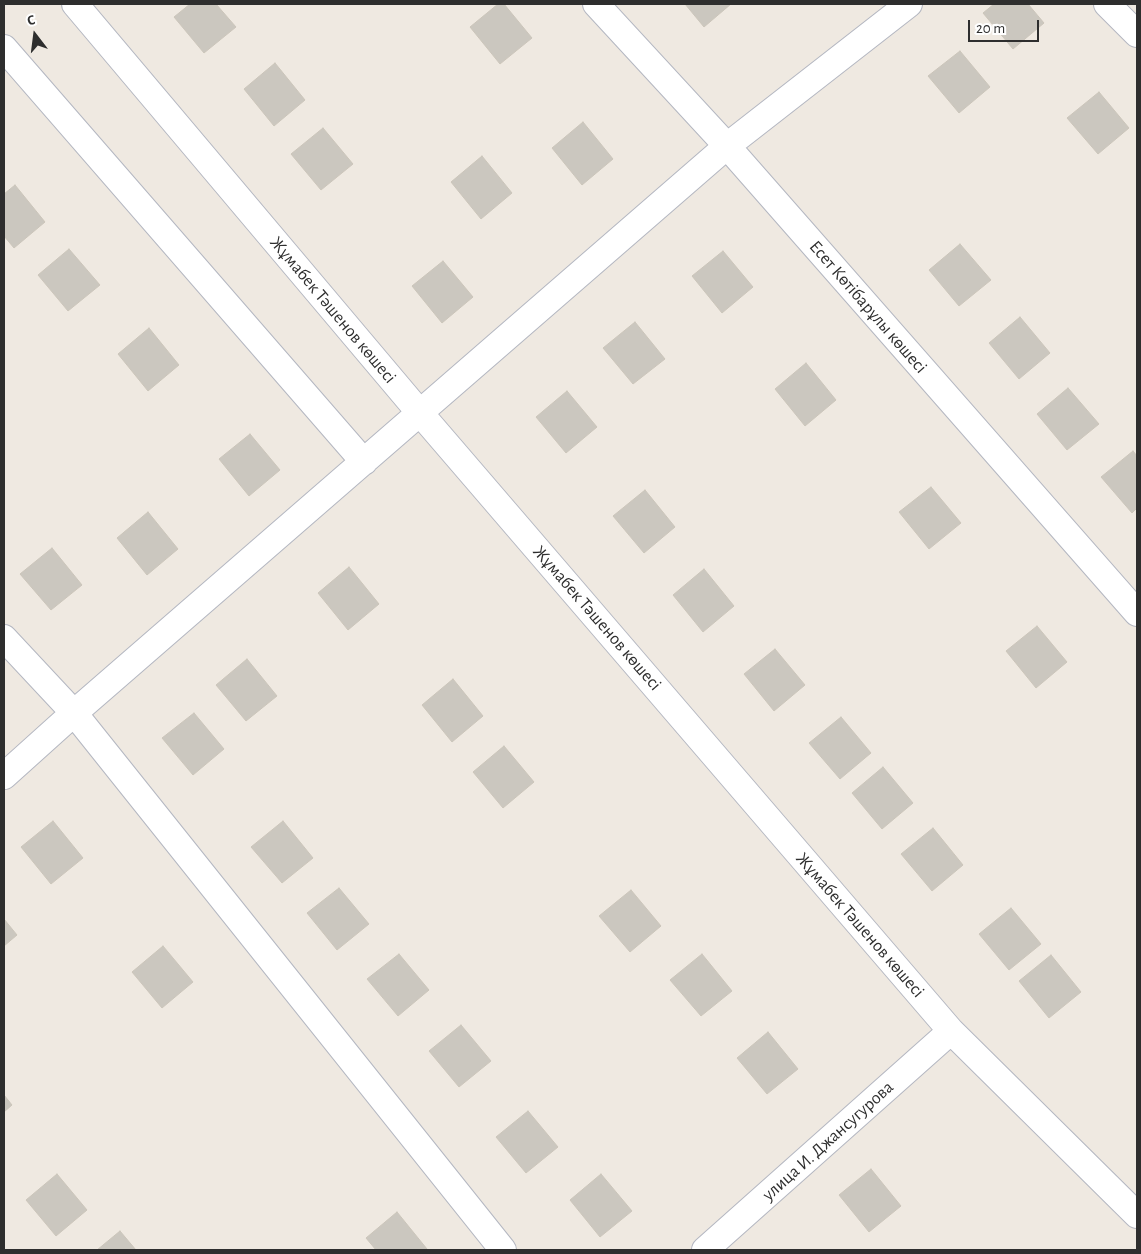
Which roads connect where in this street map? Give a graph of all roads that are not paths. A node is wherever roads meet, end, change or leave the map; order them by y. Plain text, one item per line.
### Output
1 (75, 4) edge
2 (596, 4) edge
3 (909, 4) edge
4 (1107, 4) edge
5 (1137, 34) edge
6 (4, 48) edge
7 (726, 146) junction
8 (420, 413) junction
9 (364, 462) junction
10 (1137, 613) edge
11 (4, 638) edge
12 (74, 713) junction
13 (4, 776) edge
14 (951, 1031) junction
15 (1137, 1215) edge
16 (503, 1250) edge
17 (705, 1250) edge

1 - 8 street, Жұмабек Тәшенов көшесі
2 - 7 street, Есет Көтібарұлы көшесі
3 - 7 street
4 - 5 street
6 - 9 street
7 - 8 street
7 - 10 street, Есет Көтібарұлы көшесі
8 - 9 street
8 - 14 street, Жұмабек Тәшенов көшесі
9 - 12 street
11 - 12 street
12 - 13 street
12 - 16 street
14 - 15 street, Жұмабек Тәшенов көшесі
14 - 17 street, улица И. Джансугурова

